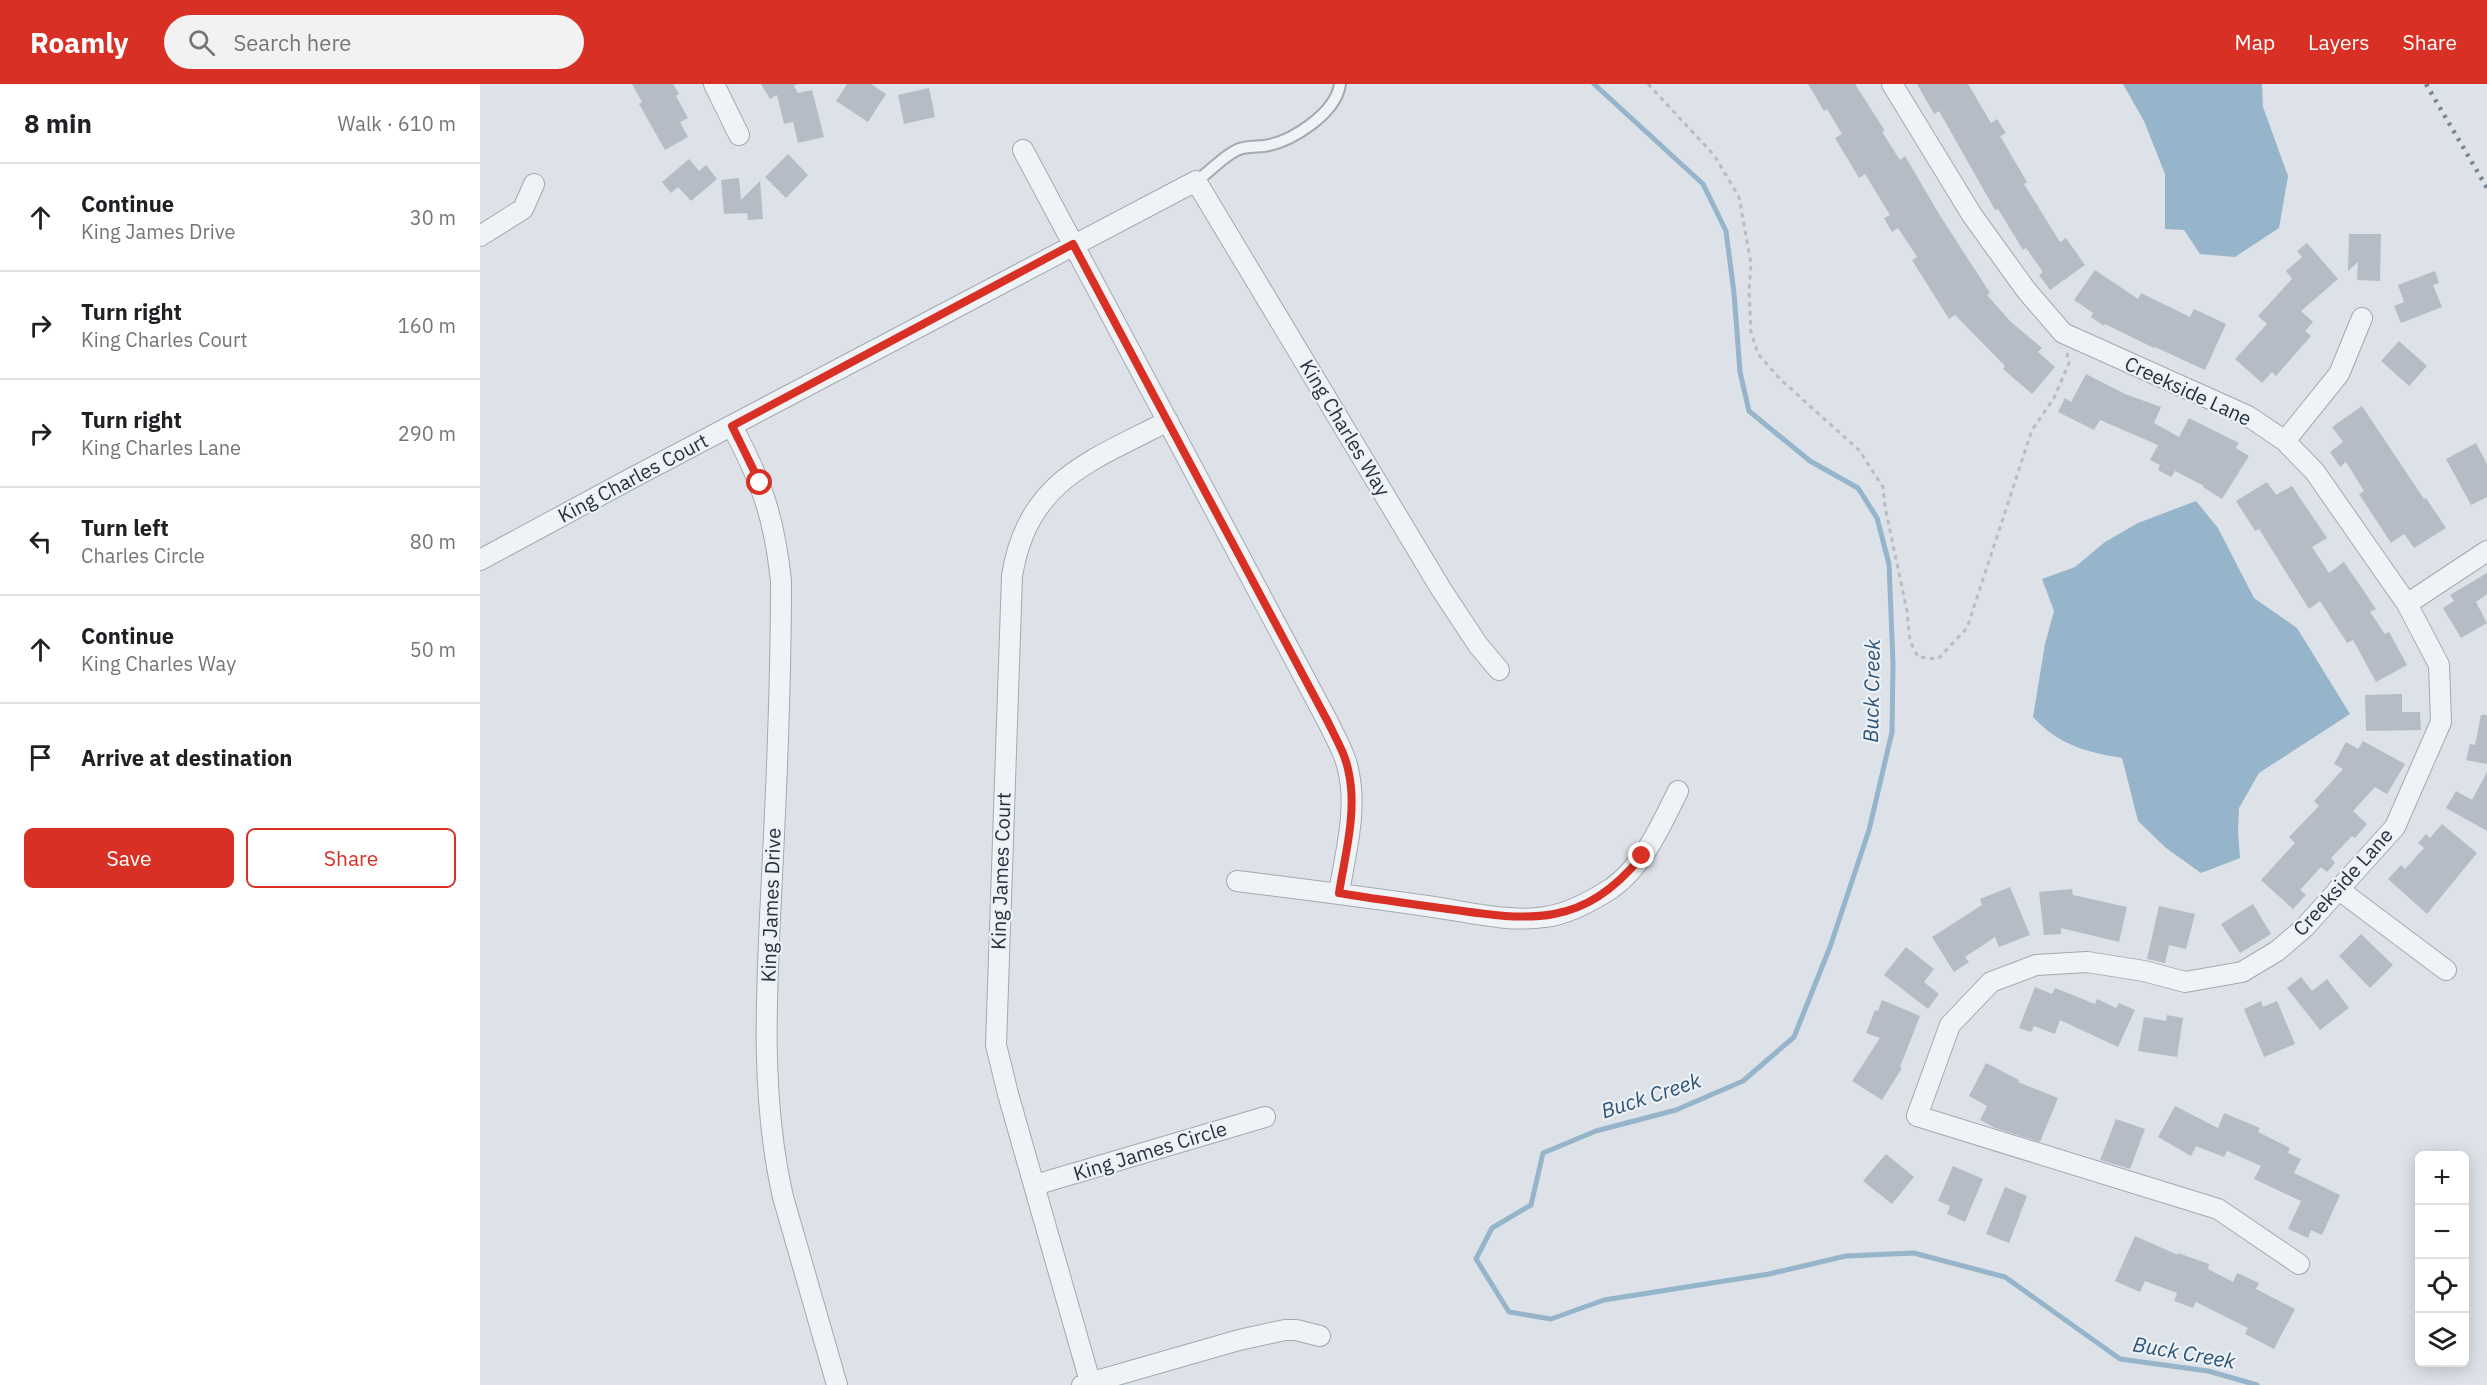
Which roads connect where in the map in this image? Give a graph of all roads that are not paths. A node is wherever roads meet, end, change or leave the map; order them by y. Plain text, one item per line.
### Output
1 (714, 84) edge
2 (1340, 84) edge
3 (1892, 84) edge
4 (739, 135) dead end
5 (1023, 150) dead end
6 (1196, 181) junction
7 (534, 184) dead end
8 (480, 236) edge
9 (1073, 244) junction
10 (2362, 318) dead end
11 (1168, 421) junction
12 (732, 426) junction
13 (2285, 441) junction
14 (2487, 551) edge
15 (480, 560) edge
16 (2407, 604) junction
17 (1499, 670) dead end
18 (1678, 791) dead end
19 (1237, 881) dead end
20 (2338, 889) junction
21 (1339, 893) junction
22 (2446, 970) dead end
23 (1265, 1117) dead end
24 (1035, 1185) junction
25 (2299, 1264) dead end
26 (1320, 1336) dead end
27 (1088, 1384) edge
28 (837, 1385) edge

1 - 4 street
2 - 6 lane
3 - 13 street, Creekside Lane
5 - 9 street
6 - 9 street, King Charles Court
6 - 17 street, King Charles Way
7 - 8 street
9 - 11 street
9 - 12 street, King Charles Court
10 - 13 street
11 - 21 street
11 - 24 street, King James Court
12 - 15 street, King Charles Court
12 - 28 street, King James Drive
13 - 16 street, Creekside Lane
14 - 16 street
16 - 20 street, Creekside Lane
18 - 21 street
19 - 21 street
20 - 22 street
20 - 25 street, Creekside Lane
23 - 24 street, King James Circle
24 - 27 street, King James Court
26 - 27 street

